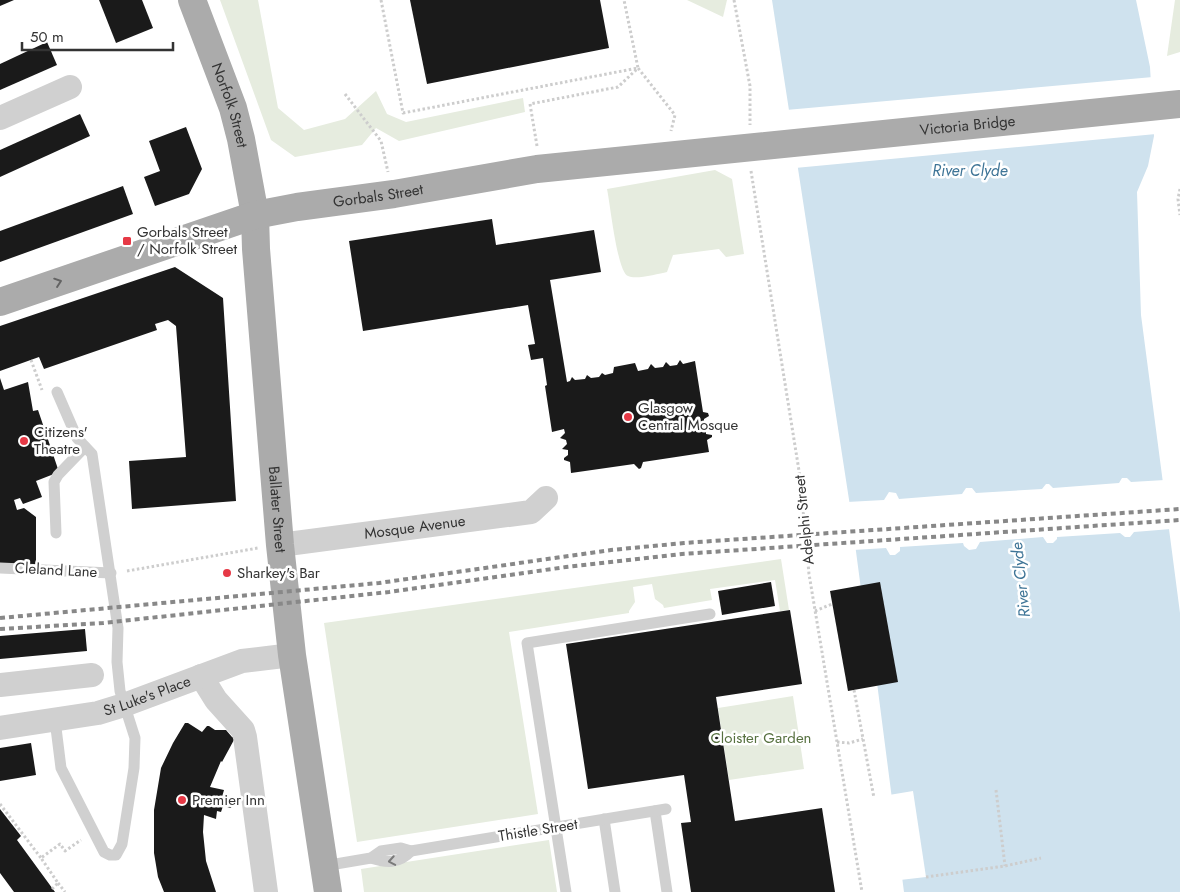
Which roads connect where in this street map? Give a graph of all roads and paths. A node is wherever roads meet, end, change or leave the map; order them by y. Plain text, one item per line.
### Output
1 (192, 0) edge
2 (381, 0) edge
3 (624, 0) edge
4 (734, 0) edge
5 (638, 68) junction
6 (70, 87) dead end
7 (345, 94) dead end
8 (1173, 105) edge
9 (676, 114) dead end
10 (0, 118) edge
11 (759, 146) junction
12 (536, 169) junction
13 (1180, 189) edge
14 (394, 194) junction
15 (256, 215) junction
16 (1180, 215) edge
17 (0, 302) edge
18 (31, 360) dead end
19 (58, 392) joint
20 (85, 447) junction
21 (546, 498) dead end
22 (56, 533) dead end
23 (280, 545) junction
24 (0, 568) edge
25 (111, 573) junction
26 (832, 604) dead end
27 (815, 611) junction
28 (710, 614) dead end
29 (292, 655) junction
30 (92, 675) dead end
31 (201, 676) junction
32 (0, 685) edge
33 (854, 690) dead end
34 (124, 705) junction
35 (55, 720) junction
36 (0, 728) edge
37 (863, 739) junction
38 (837, 742) junction
39 (996, 790) dead end
40 (874, 798) dead end
41 (0, 804) edge
42 (604, 819) junction
43 (556, 827) junction
44 (94, 833) junction
45 (41, 858) junction
46 (1042, 858) dead end
47 (1005, 866) junction
48 (926, 877) dead end
49 (326, 879) edge
50 (58, 883) junction
51 (52, 889) dead end
52 (65, 892) edge
53 (266, 892) edge
54 (566, 892) edge
55 (615, 892) edge
56 (667, 892) edge
57 (862, 892) edge

1 - 15 main road, Norfolk Street
2 - 5 path
3 - 5 path
4 - 11 path, Adelphi Street
5 - 9 path
5 - 12 path
6 - 10 street
7 - 14 path
8 - 11 main road, Victoria Bridge
11 - 12 main road, Gorbals Street
11 - 27 path, Adelphi Street
12 - 14 main road, Gorbals Street
13 - 16 path
14 - 15 main road, Gorbals Street
17 -> 15 main road, Gorbals Street
15 - 23 main road, Ballater Street
18 - 19 path
19 - 20 lane
20 - 22 lane
20 - 25 lane
21 - 23 street, Mosque Avenue
23 - 25 path
23 - 29 main road, Ballater Street
24 - 25 lane, Cleland Lane
25 - 34 lane
26 - 27 path
27 - 38 path, Adelphi Street
28 - 43 lane
29 - 31 street, St Luke's Place
29 - 49 main road, Ballater Street
30 - 32 street
31 - 34 street, St Luke's Place
31 - 53 street
33 - 37 path
34 - 35 street, St Luke's Place
34 - 44 lane
35 - 36 street, St Luke's Place
35 - 44 lane
37 - 38 path
37 - 40 path
38 - 57 path, Adelphi Street
39 - 47 path
41 - 45 path
42 - 43 lane, Thistle Street
42 - 55 lane
42 - 56 lane, Thistle Street
43 - 49 lane, Thistle Street
43 - 54 lane
44 - 45 path
45 - 50 path
46 - 47 path
47 - 48 path
50 - 51 path
50 - 52 path

